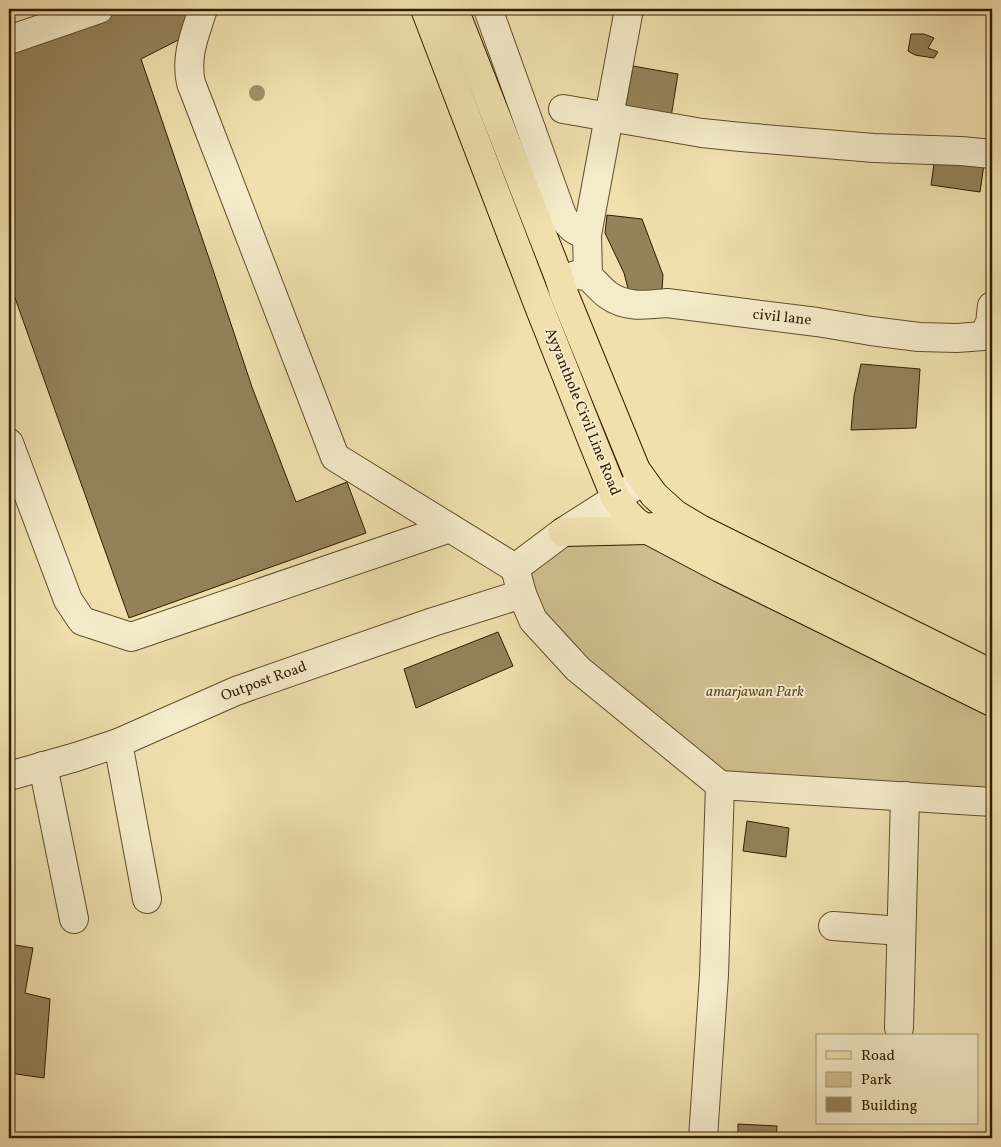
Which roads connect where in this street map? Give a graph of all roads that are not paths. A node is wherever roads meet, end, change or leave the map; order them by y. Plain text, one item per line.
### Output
1 (99, 9) edge
2 (203, 9) edge
3 (425, 9) edge
4 (454, 9) edge
5 (488, 9) edge
6 (629, 9) edge
7 (9, 40) edge
8 (563, 109) dead end
9 (610, 116) junction
10 (992, 154) edge
11 (587, 235) junction
12 (588, 276) junction
13 (562, 287) junction
14 (538, 304) junction
15 (992, 306) edge
16 (9, 442) edge
17 (644, 481) junction
18 (616, 499) junction
19 (670, 509) junction
20 (450, 528) junction
21 (648, 530) junction
22 (563, 532) junction
23 (515, 568) junction
24 (522, 594) junction
25 (992, 674) edge
26 (992, 702) edge
27 (118, 743) junction
28 (43, 766) junction
29 (9, 776) edge
30 (720, 785) junction
31 (905, 796) junction
32 (992, 803) edge
33 (147, 899) dead end
34 (74, 919) dead end
35 (833, 926) dead end
36 (901, 931) junction
37 (899, 1028) dead end
38 (703, 1138) edge

1 - 7 street
2 - 20 street
3 - 14 main road, Ayyanthole Civil Line Road
4 - 13 main road, Ayyanthole Civil Line Road
5 - 11 street
6 - 9 street
8 - 9 street
9 - 10 street
9 - 11 street
11 - 12 street
12 - 13 street
12 - 15 street, civil lane
13 - 14 main road
13 - 17 main road, Ayyanthole Civil Line Road
14 - 18 main road, Ayyanthole Civil Line Road
16 - 20 street
17 - 18 street
17 - 19 main road, Ayyanthole Civil Line Road
18 - 21 main road, Ayyanthole Civil Line Road
18 - 22 street
19 - 21 main road
19 - 25 main road, Ayyanthole Civil Line Road
20 - 23 street
21 - 22 main road
21 - 26 main road, Ayyanthole Civil Line Road
22 - 23 street
23 - 24 street
24 - 27 street, Outpost Road
24 - 30 street
27 - 28 street, Outpost Road
27 - 33 street
28 - 29 street, Outpost Road
28 - 34 street
30 - 31 street
30 - 38 street
31 - 32 street
31 - 36 street
35 - 36 street
36 - 37 street

